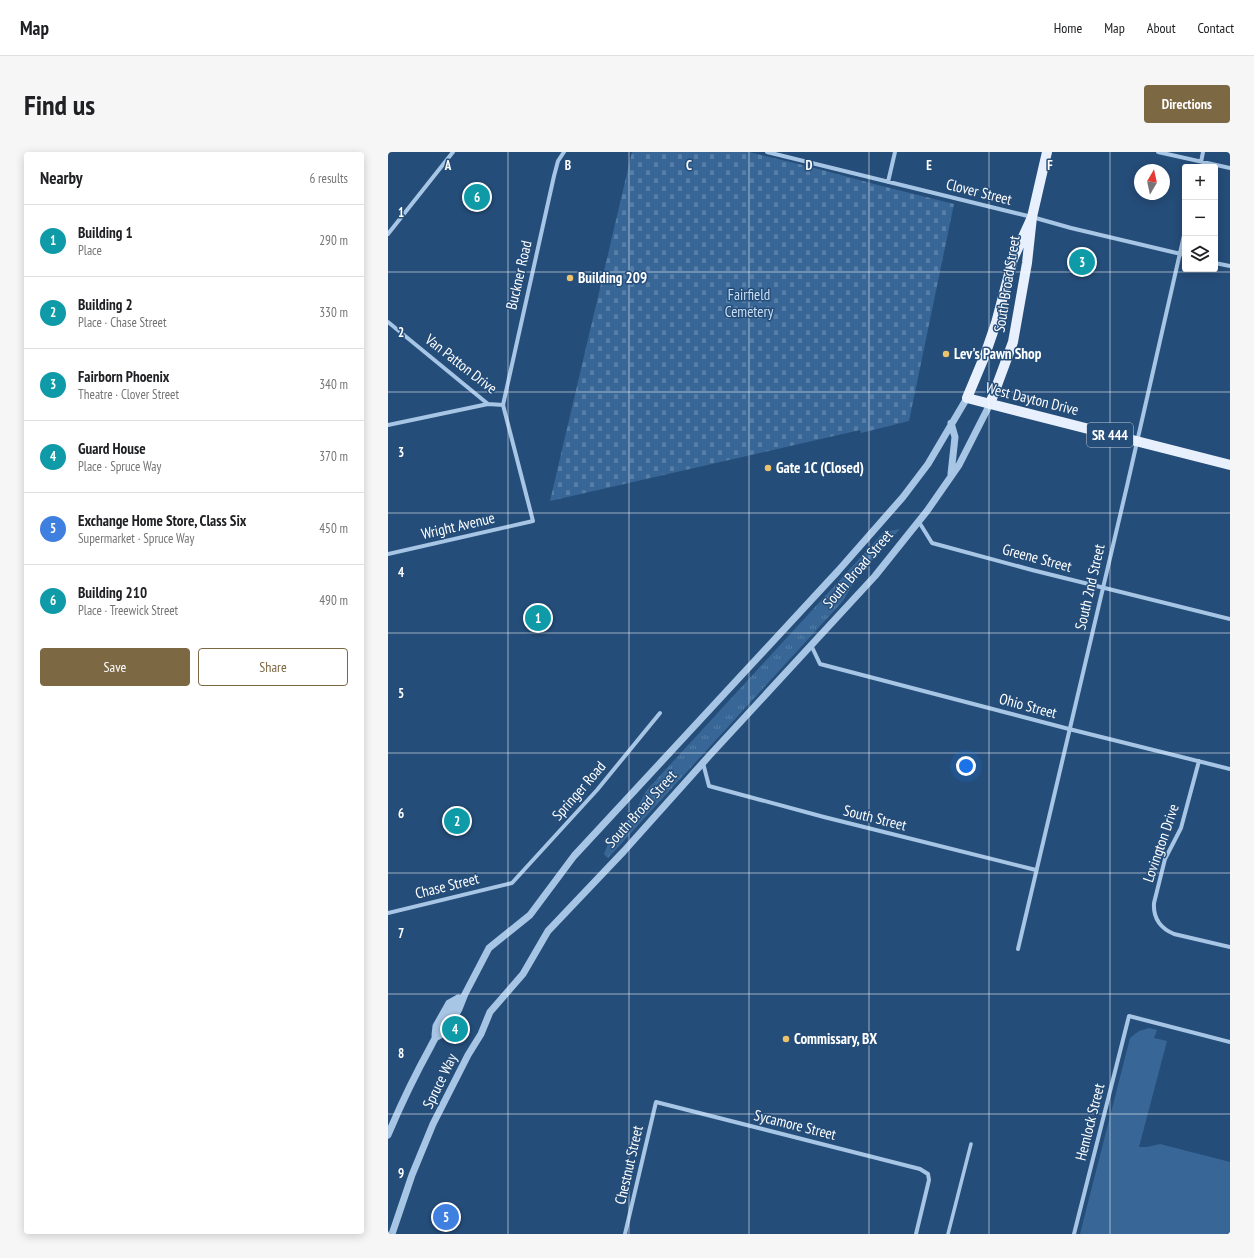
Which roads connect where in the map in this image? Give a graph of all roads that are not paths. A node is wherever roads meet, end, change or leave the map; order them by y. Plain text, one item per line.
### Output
1 (453, 152) edge
2 (564, 152) edge
3 (767, 152) edge
4 (895, 152) edge
5 (1047, 152) edge
6 (1158, 152) edge
7 (1203, 152) edge
8 (1201, 161) junction
9 (1200, 164) edge
10 (1230, 168) edge
11 (888, 182) junction
12 (1032, 217) junction
13 (388, 234) edge
14 (1184, 236) edge
15 (1180, 254) junction
16 (1218, 263) edge
17 (1230, 266) edge
18 (388, 322) edge
19 (967, 398) junction
20 (488, 404) junction
21 (990, 404) junction
22 (504, 405) junction
23 (951, 423) junction
24 (388, 425) edge
25 (1136, 442) junction
26 (1230, 465) edge
27 (951, 477) junction
28 (533, 521) joint
29 (919, 522) junction
30 (388, 554) edge
31 (1102, 588) junction
32 (1230, 619) edge
33 (811, 645) junction
34 (660, 713) dead end
35 (1070, 729) junction
36 (1198, 761) junction
37 (703, 763) junction
38 (1230, 769) edge
39 (1036, 870) junction
40 (597, 879) joint
41 (512, 883) joint
42 (388, 913) edge
43 (1230, 947) edge
44 (1018, 948) dead end
45 (465, 994) joint
46 (1230, 1042) edge
47 (656, 1102) joint
48 (388, 1135) edge
49 (971, 1144) dead end
50 (392, 1234) edge
51 (625, 1234) edge
52 (916, 1234) edge
53 (948, 1234) edge
54 (1074, 1234) edge

1 - 13 street
2 - 22 street, Buckner Road
3 - 11 street, Clover Street
4 - 11 street
5 - 12 main road, South Broad Street
6 - 8 street
7 - 8 street
8 - 9 street
8 - 10 street
11 - 12 street, Clover Street
12 - 15 street, Clover Street
12 - 19 main road, South Broad Street
12 - 21 main road, South Broad Street
14 - 15 street, South 2nd Street
15 - 25 street, South 2nd Street
16 - 17 street
18 - 20 street, Van Patton Drive
19 - 21 main road, West Dayton Drive / SR 444
19 - 23 street, South Broad Street
20 - 22 street, Van Patton Drive
20 - 24 street
21 - 25 main road, West Dayton Drive / SR 444
21 - 27 street, South Broad Street
22 - 28 street, Van Patton Drive
23 - 27 street
23 - 45 street, South Broad Street
25 - 26 main road, West Dayton Drive / SR 444
25 - 31 street, South 2nd Street
27 - 29 street, South Broad Street
28 - 30 street, Wright Avenue
29 - 31 street, Greene Street
29 - 33 street, South Broad Street
31 - 32 street, Greene Street
31 - 35 street, South 2nd Street
33 - 35 street, Ohio Street
33 - 37 street, South Broad Street
34 - 41 street, Springer Road
35 - 36 street, Ohio Street
35 - 39 street, South 2nd Street
36 - 38 street, Ohio Street
36 - 43 street, Lovington Drive
37 - 39 street, South Street
37 - 40 street, South Broad Street
39 - 44 street, South 2nd Street
40 - 50 street, Spruce Way
41 - 42 street, Chase Street
45 - 48 street, Spruce Way
46 - 54 street, Hemlock Street
47 - 51 street, Chestnut Street
47 - 52 street, Sycamore Street
49 - 53 street

